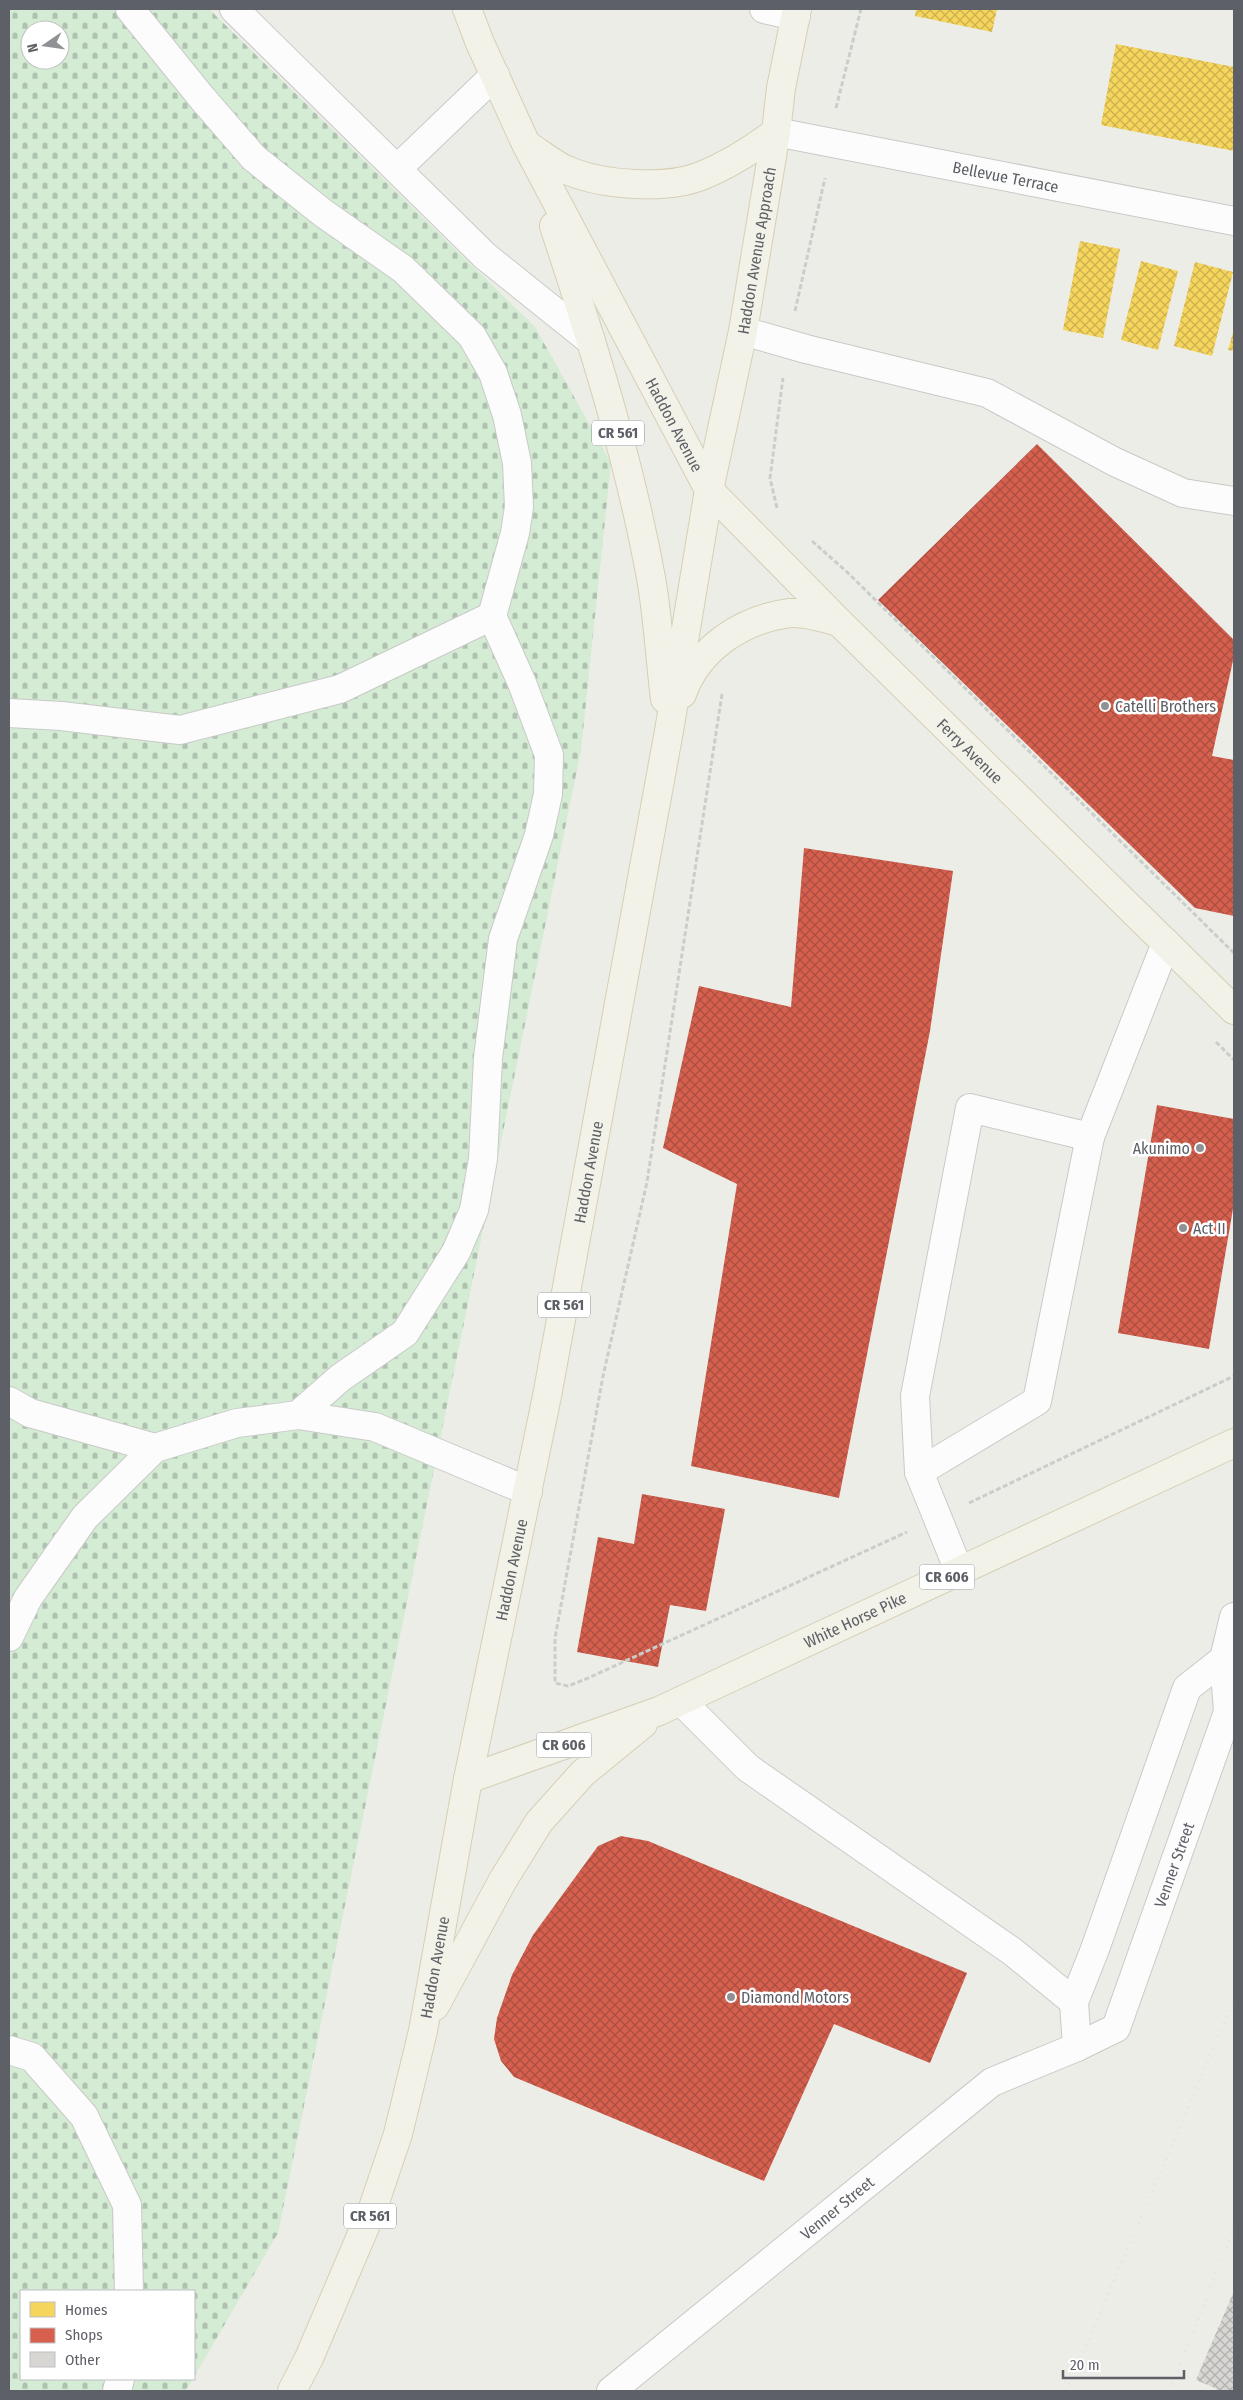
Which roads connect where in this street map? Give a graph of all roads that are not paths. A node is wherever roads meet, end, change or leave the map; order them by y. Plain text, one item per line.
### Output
1 (130, 9) edge
2 (234, 9) edge
3 (467, 9) edge
4 (764, 9) edge
5 (796, 12) edge
6 (494, 74) junction
7 (776, 132) junction
8 (526, 144) junction
9 (397, 169) junction
10 (1234, 221) edge
11 (743, 331) junction
12 (590, 340) junction
13 (709, 490) junction
14 (1234, 501) edge
15 (492, 616) junction
16 (840, 622) junction
17 (9, 713) edge
18 (669, 731) junction
19 (1166, 943) junction
20 (1234, 1010) edge
21 (1090, 1138) junction
22 (9, 1401) edge
23 (298, 1415) junction
24 (1234, 1443) edge
25 (155, 1448) junction
26 (919, 1472) junction
27 (528, 1491) junction
28 (959, 1571) junction
29 (1234, 1617) edge
30 (9, 1637) edge
31 (1224, 1659) junction
32 (670, 1706) junction
33 (468, 1780) junction
34 (1074, 2002) junction
35 (422, 2031) junction
36 (1077, 2047) junction
37 (9, 2050) edge
38 (129, 2290) edge
39 (292, 2391) edge
40 (611, 2391) edge

1 - 15 street
2 - 9 street
3 - 6 main road, Haddon Avenue / CR 561
4 - 5 street
5 - 7 main road, Haddon Avenue Approach
6 - 8 main road, Haddon Avenue / CR 561
6 - 9 street
7 - 8 main road
7 - 10 street, Bellevue Terrace
7 - 11 main road, Haddon Avenue Approach
8 - 12 main road, Haddon Avenue / CR 561
8 - 13 main road, Haddon Avenue / CR 561
9 - 12 street
11 - 13 main road, Haddon Avenue Approach
11 - 14 street
12 - 18 main road, Haddon Avenue / CR 561
13 - 16 main road, Ferry Avenue
13 - 18 main road, Haddon Avenue / CR 561
15 - 17 street
15 - 23 street
16 - 18 main road
16 - 19 main road, Ferry Avenue
18 - 27 main road, Haddon Avenue / CR 561
19 - 20 main road, Ferry Avenue
19 - 21 street
21 - 26 street
21 - 26 street
22 - 25 street
23 - 25 street
23 - 27 street
24 - 28 main road, White Horse Pike / CR 606
25 - 30 street
26 - 28 street
27 - 33 main road, Haddon Avenue / CR 561
28 - 32 main road, White Horse Pike / CR 606
29 - 31 street, Venner Street
31 - 34 street
31 - 36 street, Venner Street
32 - 33 main road, White Horse Pike / CR 606
32 - 34 street
32 - 35 main road
33 - 35 main road, Haddon Avenue / CR 561
34 - 36 street
35 - 39 main road, Haddon Avenue / CR 561
36 - 40 street, Venner Street
37 - 38 street

